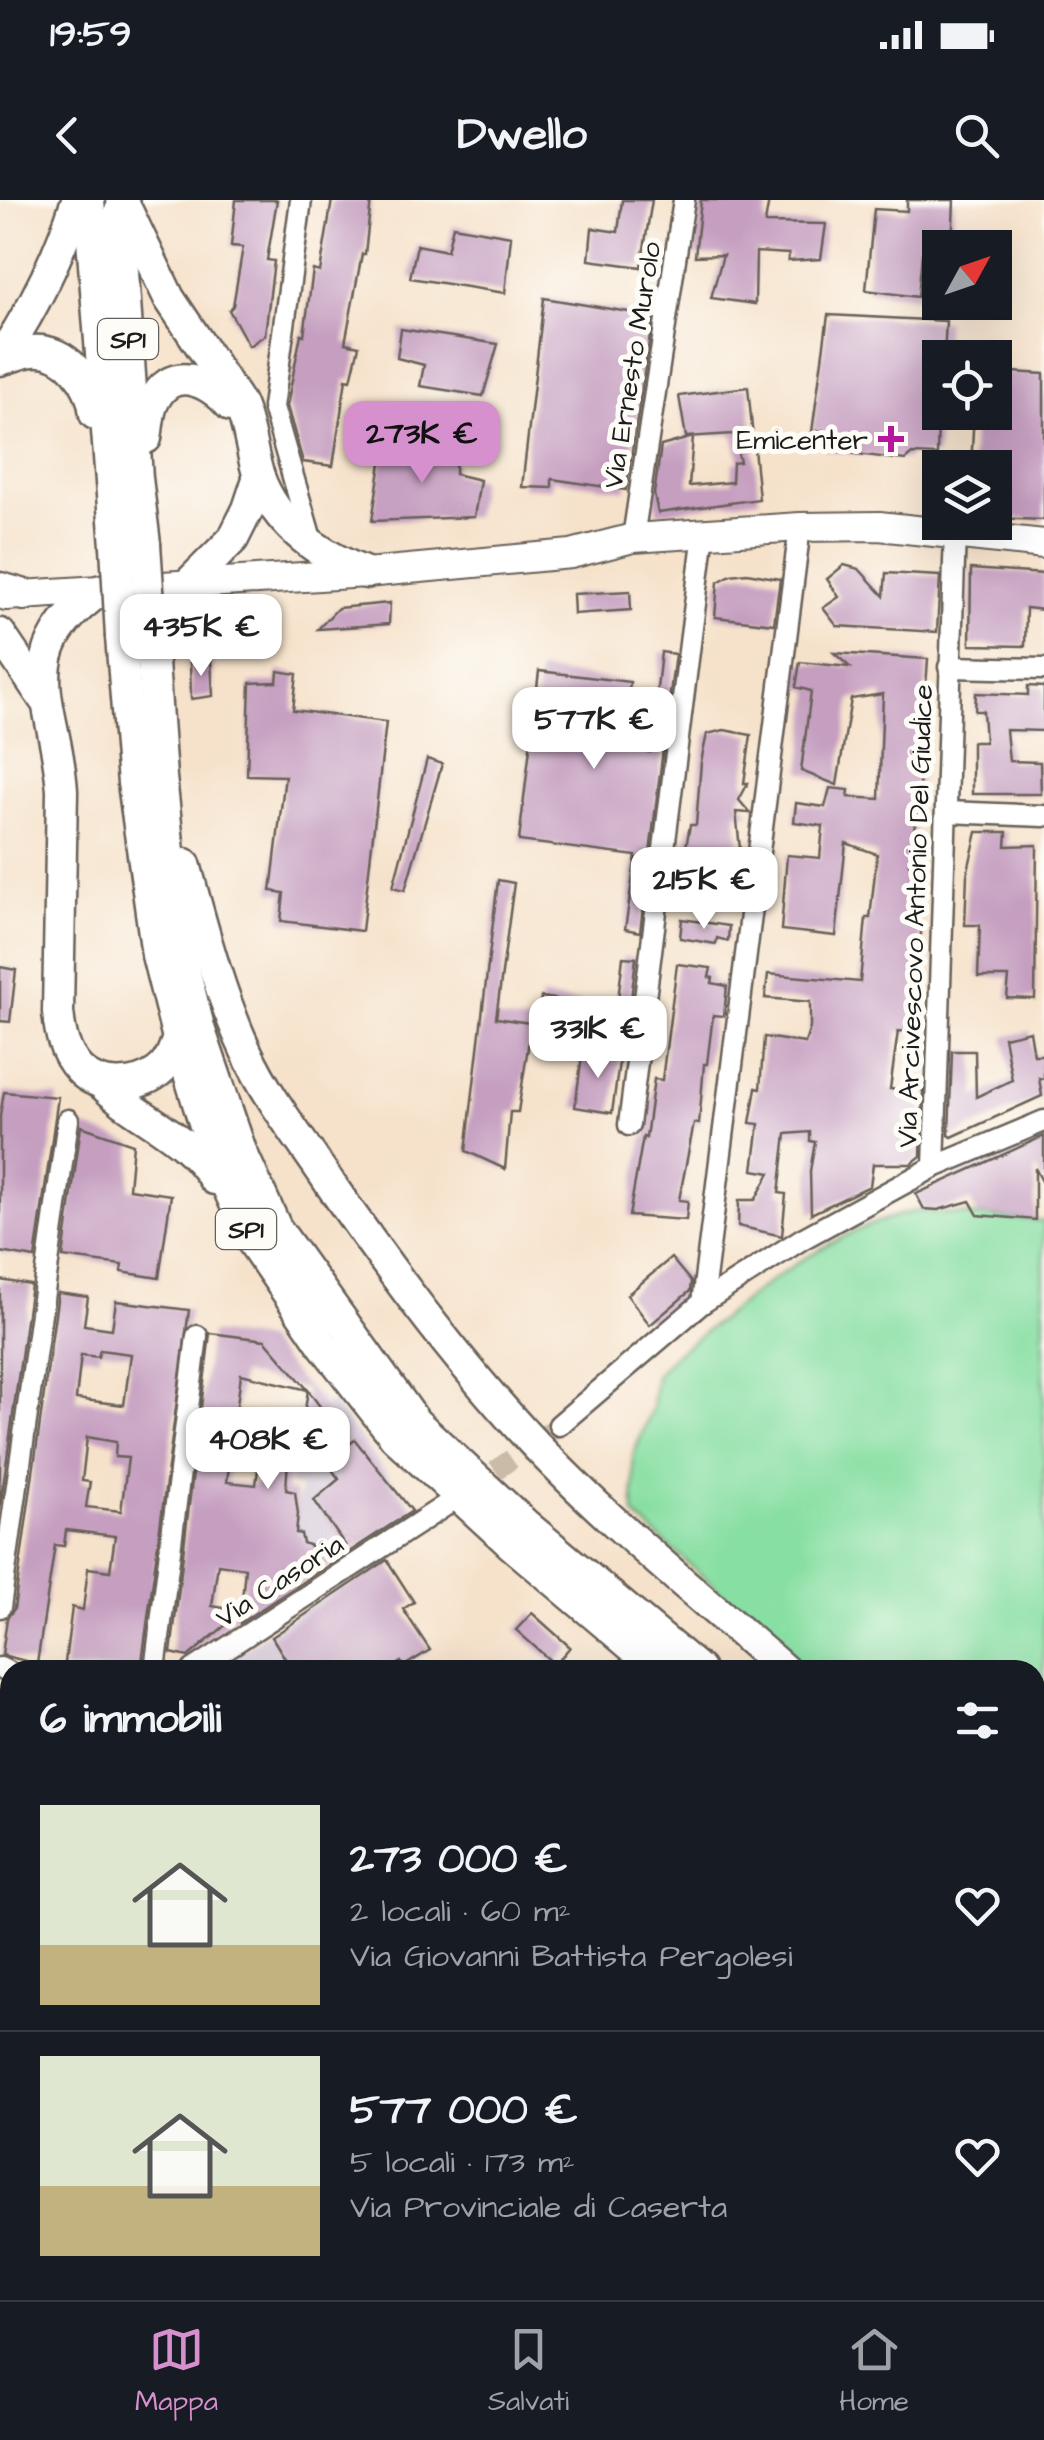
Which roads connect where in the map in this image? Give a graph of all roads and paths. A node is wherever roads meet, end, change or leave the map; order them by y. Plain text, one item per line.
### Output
1 (78, 200) edge
2 (90, 200) edge
3 (120, 200) edge
4 (301, 200) edge
5 (684, 200) edge
6 (0, 359) edge
7 (249, 433) junction
8 (258, 476) junction
9 (124, 484) junction
10 (800, 528) junction
11 (922, 529) edge
12 (704, 534) junction
13 (633, 538) junction
14 (955, 540) edge
15 (1012, 540) edge
16 (1044, 544) edge
17 (314, 548) junction
18 (366, 573) junction
19 (188, 584) junction
20 (101, 590) junction
21 (8, 593) edge
22 (0, 634) edge
23 (136, 635) junction
24 (948, 667) junction
25 (1044, 669) edge
26 (44, 699) junction
27 (161, 777) junction
28 (947, 812) junction
29 (1044, 816) edge
30 (178, 1038) junction
31 (100, 1082) junction
32 (68, 1120) dead end
33 (1044, 1121) edge
34 (629, 1125) dead end
35 (934, 1167) junction
36 (238, 1210) junction
37 (702, 1303) junction
38 (197, 1336) dead end
39 (559, 1426) tunnel mouth
40 (446, 1505) dead end
41 (563, 1588) junction
42 (0, 1607) edge
43 (156, 1660) edge
44 (209, 1660) edge
45 (621, 1660) edge
46 (648, 1660) edge
47 (687, 1660) edge
48 (773, 1660) edge

1 - 6 highway
2 - 9 highway, SP1
3 - 7 highway
3 - 9 highway, SP1
4 - 17 street
5 - 13 street, Via Ernesto Murolo
6 - 9 highway
7 - 8 highway
7 - 9 highway
8 - 17 highway
8 - 19 highway
9 - 23 highway, SP1, bridge
10 - 11 main road
10 - 12 main road
10 - 37 street
12 - 13 main road
12 - 34 street
13 - 18 main road
14 - 24 street, Via Arcivescovo Antonio Del Giudice
15 - 16 main road
17 - 18 highway
18 - 19 main road
19 - 20 main road
20 - 21 main road
20 - 26 highway
22 - 26 highway
23 - 27 highway, SP1
23 - 30 highway, SP1
24 - 25 street, Via Arcivescovo Antonio Del Giudice
24 - 28 street, Via Arcivescovo Antonio Del Giudice
26 - 31 highway
27 - 47 highway, SP1
27 - 48 highway
28 - 29 street
28 - 35 street, Via Arcivescovo Antonio Del Giudice
30 - 31 highway
30 - 36 highway, SP1
31 - 36 highway
32 - 42 street
33 - 35 street
35 - 37 street
36 - 41 highway, SP1
37 - 39 street
38 - 43 street
40 - 44 street, Via Casoria
41 - 45 highway
41 - 46 highway, SP1

